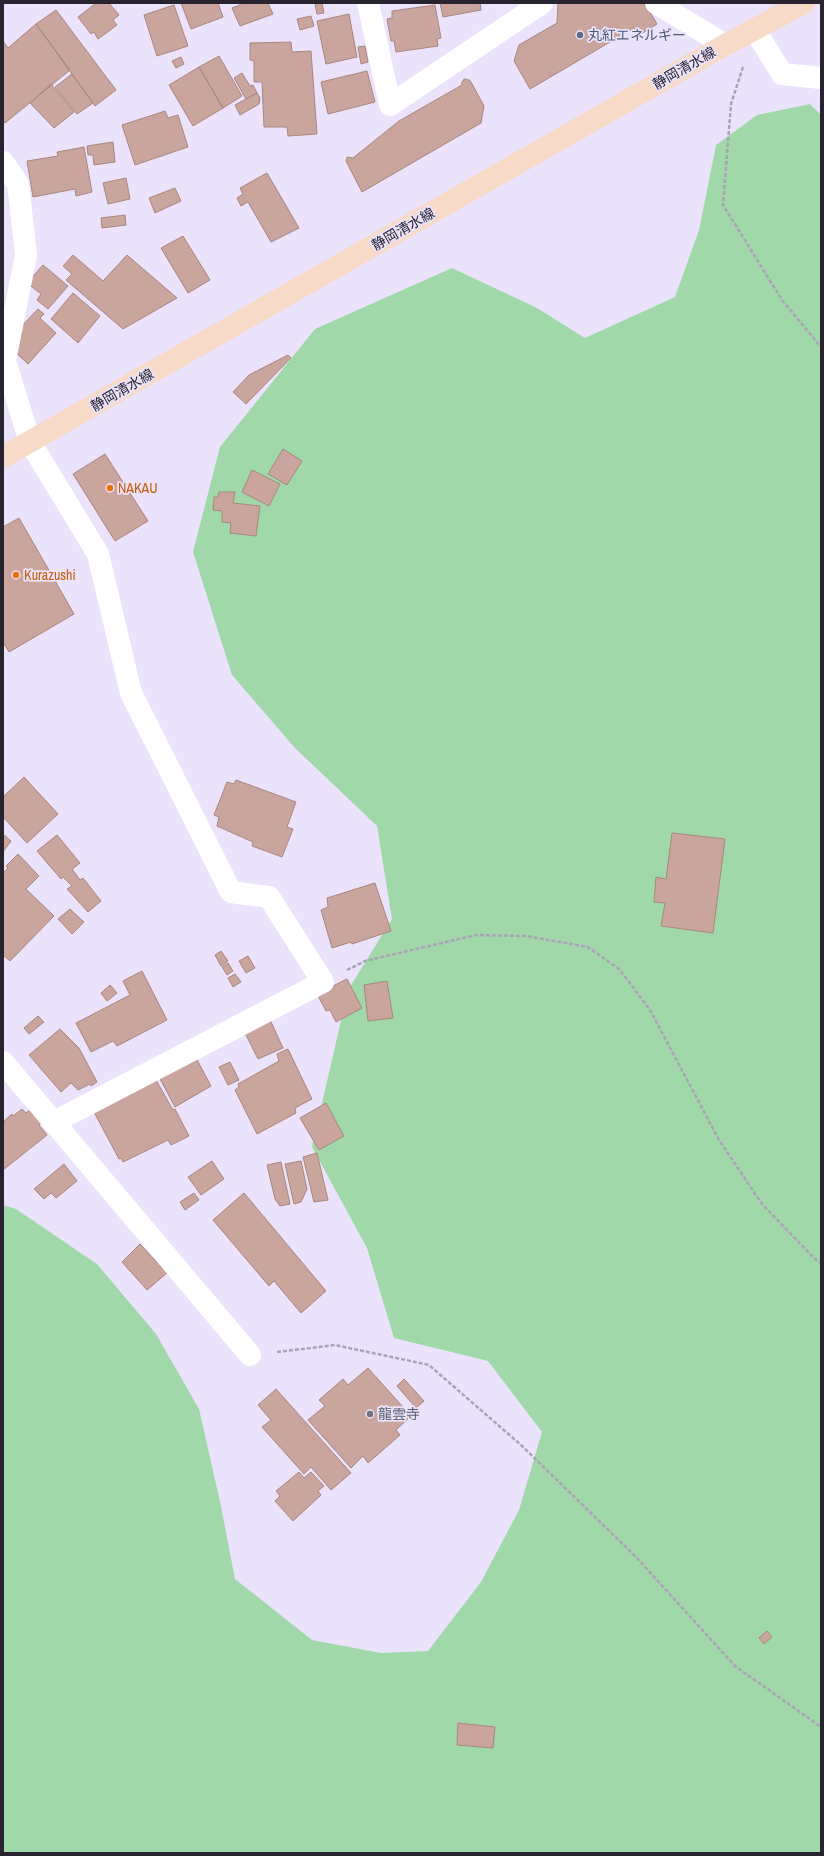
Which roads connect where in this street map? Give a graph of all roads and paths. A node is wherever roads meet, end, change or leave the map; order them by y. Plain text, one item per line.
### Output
1 (368, 3) edge
2 (542, 3) edge
3 (656, 3) edge
4 (804, 3) edge
5 (755, 30) junction
6 (725, 45) junction
7 (821, 78) edge
8 (3, 162) edge
9 (821, 347) edge
10 (30, 442) junction
11 (3, 457) edge
12 (323, 982) junction
13 (3, 1062) edge
14 (54, 1122) junction
15 (821, 1263) edge
16 (250, 1355) joint
17 (821, 1727) edge

1 - 2 street
3 - 6 street
4 - 5 main road, 静岡清水線
5 - 6 main road, 静岡清水線
5 - 7 street
5 - 9 path
6 - 10 main road, 静岡清水線
8 - 10 street
10 - 11 main road, 静岡清水線
10 - 12 street
12 - 14 street
12 - 15 path
13 - 14 street
14 - 16 street
16 - 17 path

